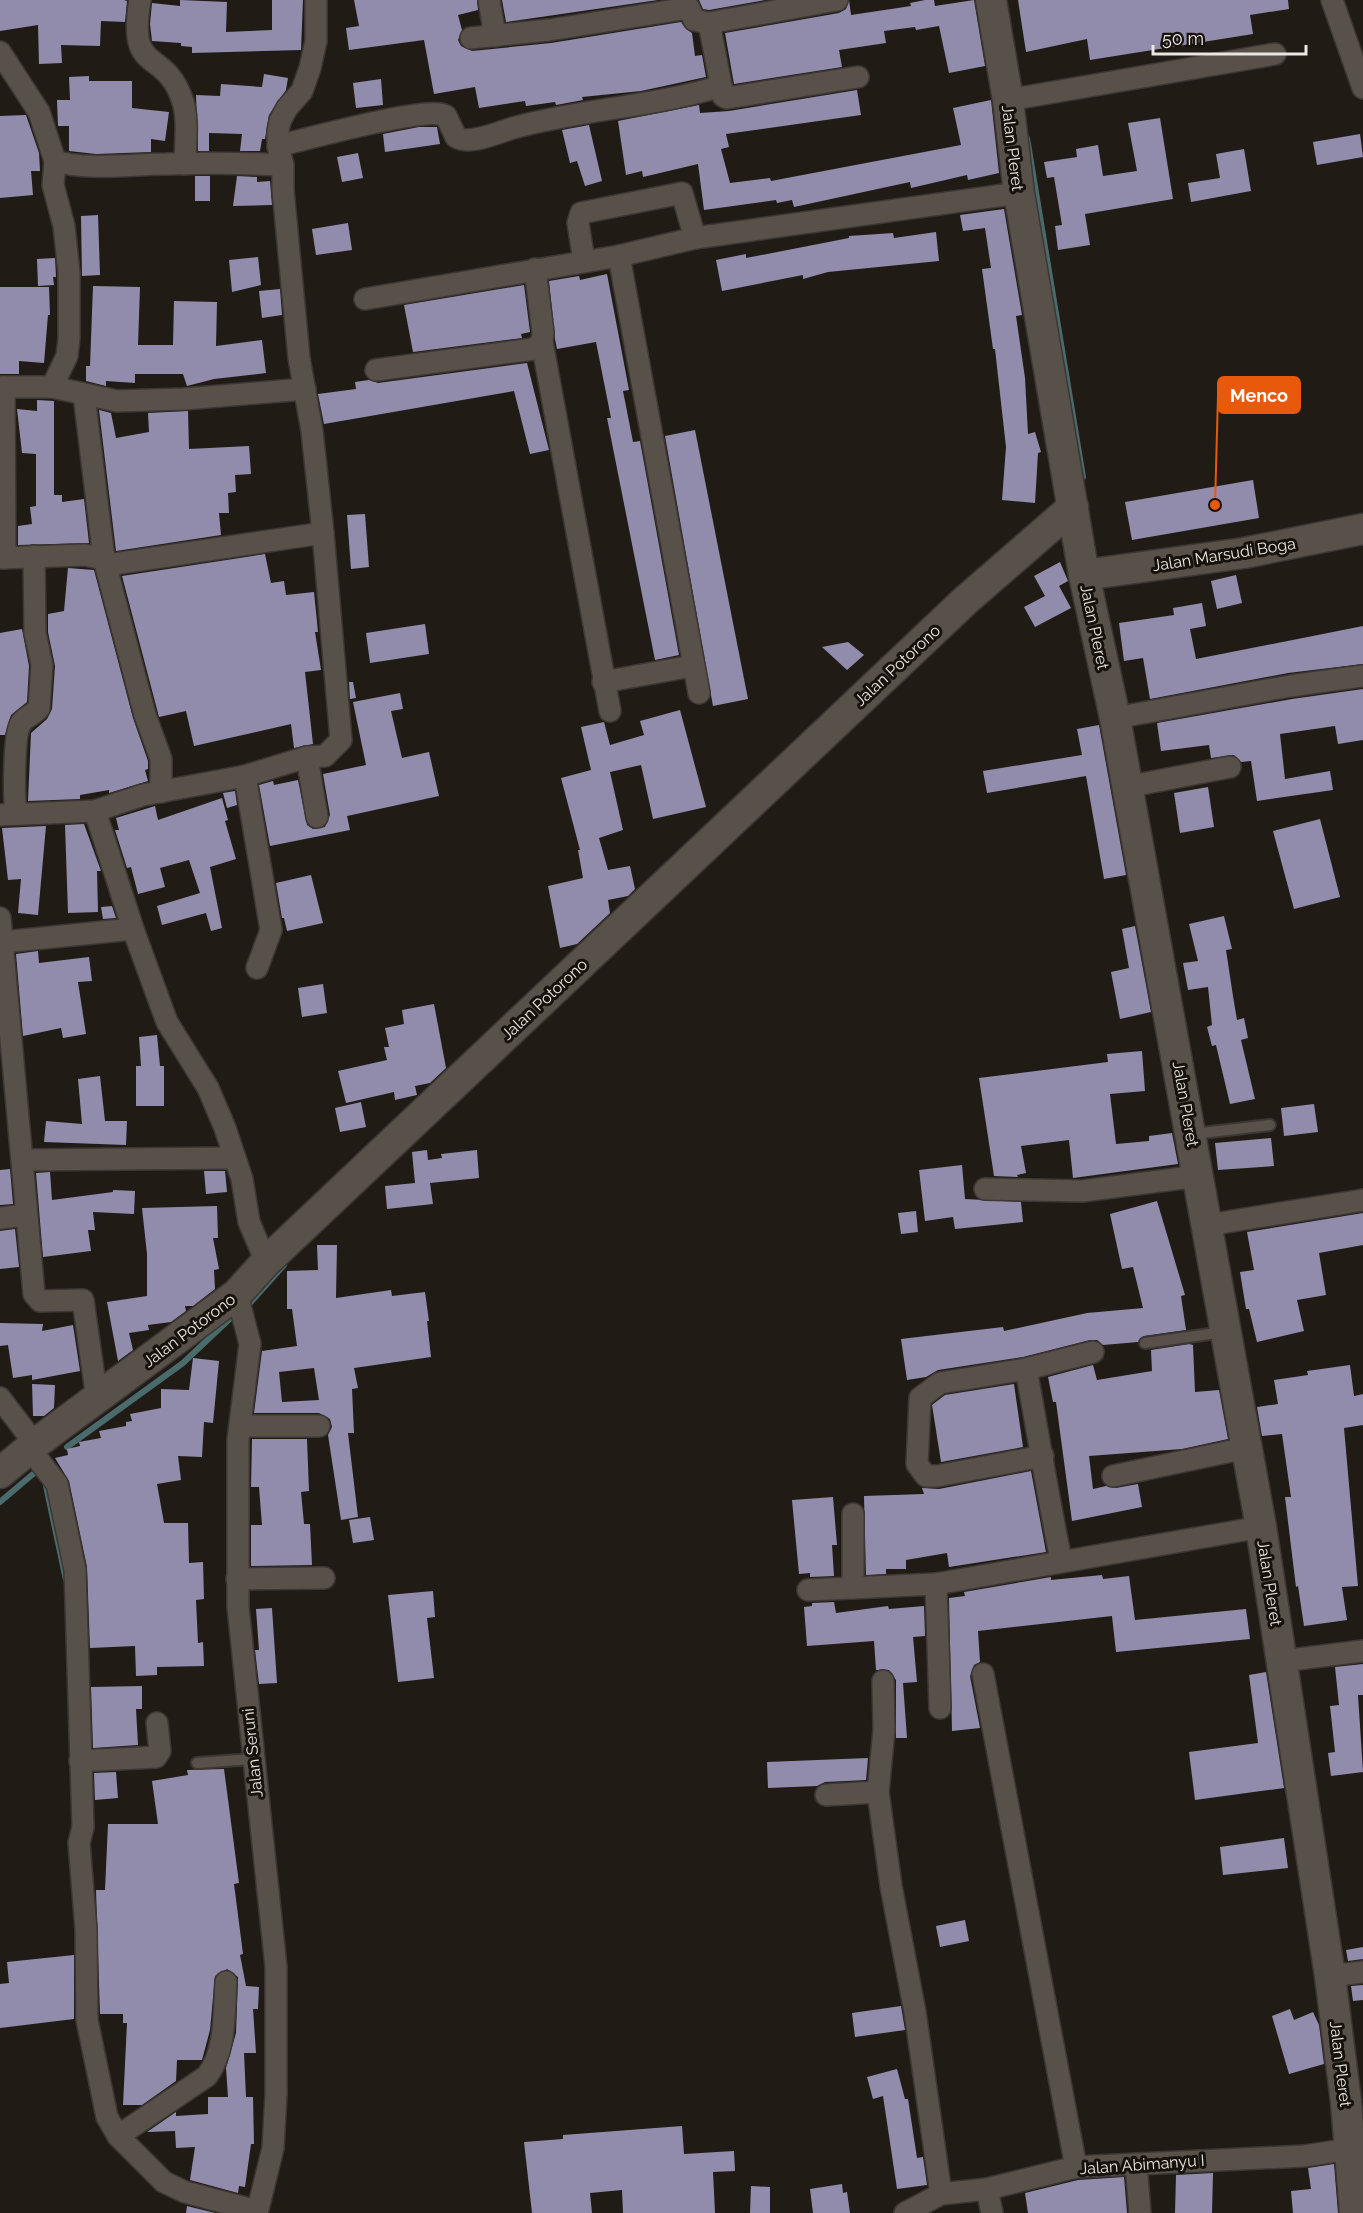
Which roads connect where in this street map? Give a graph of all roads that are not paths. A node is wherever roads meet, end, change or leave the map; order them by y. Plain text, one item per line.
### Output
1 (140, 0) edge
2 (316, 0) edge
3 (489, 0) edge
4 (837, 0) edge
5 (991, 0) edge
6 (1332, 0) edge
7 (688, 4) edge
8 (709, 23) junction
9 (495, 36) junction
10 (471, 38) dead end
11 (0, 52) edge
12 (1275, 54) dead end
13 (858, 77) dead end
14 (1362, 80) edge
15 (721, 86) junction
16 (1008, 100) junction
17 (280, 156) junction
18 (55, 161) junction
19 (185, 164) junction
20 (1019, 193) junction
21 (695, 238) junction
22 (619, 256) junction
23 (584, 261) junction
24 (535, 269) junction
25 (365, 299) dead end
26 (542, 342) junction
27 (376, 370) dead end
28 (2, 387) edge
29 (52, 387) junction
30 (305, 389) junction
31 (84, 394) junction
32 (1073, 507) junction
33 (1363, 529) edge
34 (323, 533) junction
35 (34, 556) junction
36 (2, 558) edge
37 (105, 562) junction
38 (1084, 575) junction
39 (692, 666) junction
40 (1363, 676) edge
41 (603, 682) junction
42 (699, 693) dead end
43 (610, 711) dead end
44 (1115, 718) junction
45 (307, 758) junction
46 (1230, 767) dead end
47 (245, 776) junction
48 (1126, 787) junction
49 (161, 792) junction
50 (95, 811) junction
51 (8, 814) edge
52 (317, 817) dead end
53 (0, 918) edge
54 (133, 930) junction
55 (3, 942) junction
56 (257, 968) dead end
57 (1270, 1125) dead end
58 (1192, 1134) junction
59 (233, 1158) junction
60 (22, 1160) junction
61 (1199, 1176) junction
62 (985, 1189) dead end
63 (1363, 1200) edge
64 (26, 1215) junction
65 (0, 1218) edge
66 (1208, 1225) junction
67 (266, 1262) junction
68 (237, 1294) junction
69 (1227, 1332) junction
70 (1145, 1343) dead end
71 (1093, 1352) dead end
72 (1026, 1369) junction
73 (0, 1398) edge
74 (98, 1399) junction
75 (240, 1426) junction
76 (319, 1426) dead end
77 (32, 1447) junction
78 (1246, 1448) junction
79 (1043, 1456) junction
80 (0, 1473) edge
81 (1113, 1476) dead end
82 (853, 1514) dead end
83 (1261, 1527) junction
84 (1062, 1560) junction
85 (324, 1578) dead end
86 (237, 1579) junction
87 (936, 1584) junction
88 (853, 1588) junction
89 (808, 1590) dead end
90 (1363, 1651) edge
91 (1282, 1661) junction
92 (983, 1674) dead end
93 (883, 1682) dead end
94 (940, 1708) dead end
95 (157, 1723) dead end
96 (253, 1759) junction
97 (80, 1761) junction
98 (197, 1763) dead end
99 (878, 1792) junction
100 (826, 1795) dead end
101 (1363, 1972) edge
102 (1330, 1976) junction
103 (226, 1982) dead end
104 (1354, 2102) edge
105 (118, 2136) junction
106 (1350, 2149) junction
107 (1136, 2164) junction
108 (1076, 2167) junction
109 (987, 2189) junction
110 (941, 2194) junction
111 (257, 2212) edge
112 (905, 2213) edge
113 (992, 2213) edge
114 (1140, 2213) edge
115 (1355, 2213) edge

1 - 19 street
2 - 17 street
3 - 9 street
4 - 8 street
5 - 16 main road, Jalan Pleret
6 - 14 street
7 - 8 street
7 - 9 street
8 - 15 street
9 - 10 street
11 - 18 street
12 - 16 street
13 - 15 street
15 - 17 street
16 - 20 main road, Jalan Pleret
17 - 19 street
17 - 30 street
18 - 19 street
18 - 29 street
20 - 21 street
20 - 32 main road, Jalan Pleret
21 - 22 street
21 - 23 street
22 - 23 street
22 - 39 street
23 - 24 street
24 - 25 street
24 - 26 street
26 - 27 street
26 - 41 street
28 - 29 street
28 - 36 street
29 - 31 street
30 - 31 street
30 - 34 street
31 - 37 street
32 - 38 main road, Jalan Pleret
32 - 67 main road, Jalan Potorono
33 - 38 main road, Jalan Marsudi Boga
34 - 37 street
34 - 45 street
35 - 36 street
35 - 37 street
35 - 51 street
37 - 49 street
38 - 44 main road, Jalan Pleret
39 - 41 street
39 - 42 street
40 - 44 street
41 - 43 street
44 - 48 main road, Jalan Pleret
45 - 47 street
45 - 52 street
46 - 48 street
47 - 49 street
47 - 56 street
48 - 58 main road, Jalan Pleret
49 - 50 street
50 - 51 street
50 - 54 street
53 - 55 street
54 - 55 street
54 - 59 street
55 - 60 street
57 - 58 lane
58 - 61 main road, Jalan Pleret
59 - 60 street
59 - 67 street
60 - 64 street
61 - 62 street
61 - 66 main road, Jalan Pleret
63 - 66 street
64 - 65 street
64 - 74 street
66 - 69 main road, Jalan Pleret
67 - 68 main road, Jalan Potorono
68 - 74 main road, Jalan Potorono
68 - 75 street, Jalan Seruni
69 - 70 lane
69 - 78 main road, Jalan Pleret
71 - 72 street
72 - 79 street
72 - 79 street
73 - 77 street
74 - 77 main road, Jalan Potorono
75 - 76 street
75 - 86 street, Jalan Seruni
77 - 80 main road, Jalan Potorono
77 - 97 street
78 - 81 street
78 - 83 main road, Jalan Pleret
79 - 84 street
82 - 88 street
83 - 84 street
83 - 91 main road, Jalan Pleret
84 - 87 street
85 - 86 street
86 - 96 street, Jalan Seruni
87 - 88 street
87 - 94 street
88 - 89 street
90 - 91 street
91 - 102 main road, Jalan Pleret
92 - 108 street
93 - 99 street
95 - 97 street
96 - 98 lane
96 - 111 street, Jalan Seruni
97 - 105 street
99 - 100 street
99 - 110 street
101 - 102 street
102 - 104 main road, Jalan Pleret
103 - 105 street
104 - 106 main road, Jalan Pleret
105 - 111 street
106 - 107 street, Jalan Abimanyu I
106 - 115 main road, Jalan Pleret
107 - 108 street, Jalan Abimanyu I
107 - 114 street
108 - 109 street, Jalan Abimanyu I
109 - 110 street, Jalan Abimanyu I
109 - 113 street
110 - 112 street, Jalan Abimanyu I

